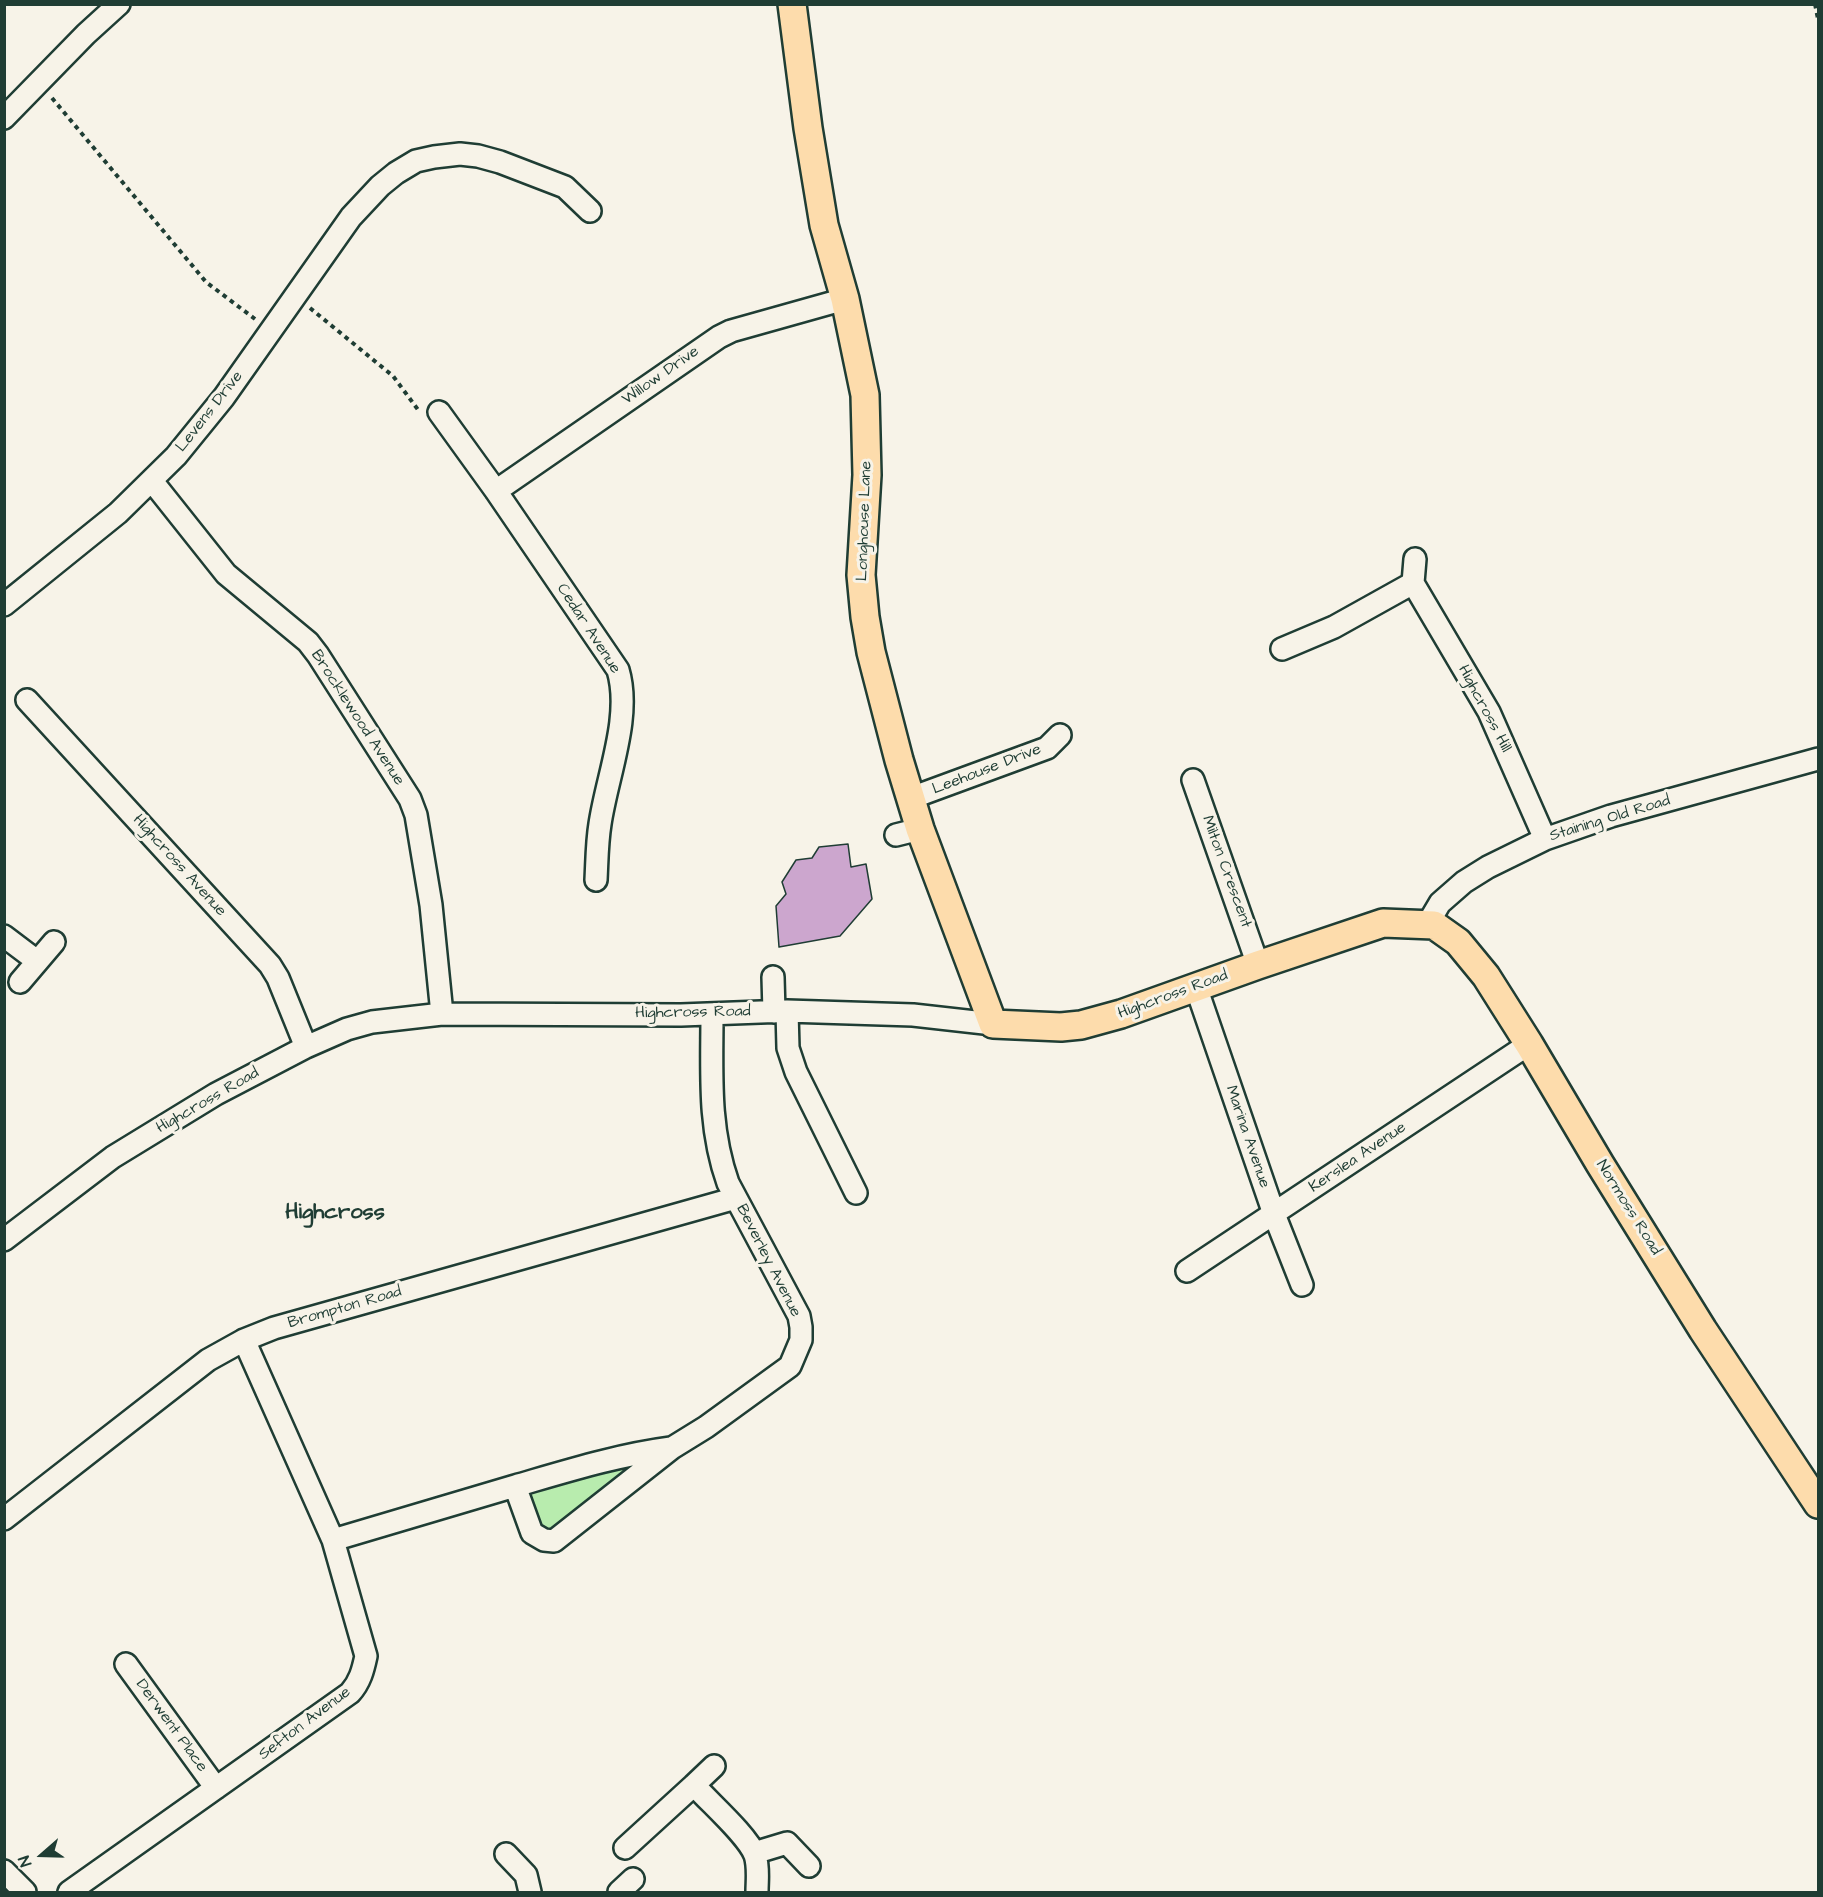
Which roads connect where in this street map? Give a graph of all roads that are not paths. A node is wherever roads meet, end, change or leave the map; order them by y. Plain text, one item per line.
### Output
1 (119, 4) edge
2 (792, 4) edge
3 (4, 118) edge
4 (590, 211) dead end
5 (845, 299) junction
6 (439, 412) road end
7 (153, 481) junction
8 (496, 491) junction
9 (1415, 559) dead end
10 (1413, 583) junction
11 (4, 605) edge
12 (1282, 649) dead end
13 (27, 700) dead end
14 (1060, 735) dead end
15 (1818, 759) edge
16 (1193, 780) dead end
17 (910, 798) junction
18 (1545, 839) junction
19 (596, 880) dead end
20 (1427, 925) junction
21 (4, 936) edge
22 (54, 942) dead end
23 (37, 961) junction
24 (1258, 965) junction
25 (773, 977) dead end
26 (20, 982) dead end
27 (1196, 987) junction
28 (780, 1012) junction
29 (442, 1014) junction
30 (712, 1014) junction
31 (993, 1024) junction
32 (1530, 1044) junction
33 (306, 1047) junction
34 (856, 1193) dead end
35 (736, 1197) junction
36 (1274, 1214) junction
37 (4, 1240) edge
38 (1187, 1271) dead end
39 (1302, 1285) dead end
40 (244, 1340) junction
41 (672, 1448) junction
42 (515, 1486) junction
43 (1818, 1504) edge
44 (4, 1519) edge
45 (333, 1540) junction
46 (126, 1664) dead end
47 (714, 1766) dead end
48 (694, 1785) junction
49 (216, 1788) junction
50 (625, 1848) dead end
51 (754, 1853) junction
52 (506, 1854) dead end
53 (809, 1866) dead end
54 (4, 1871) edge
55 (26, 1893) edge
56 (69, 1893) edge
57 (530, 1893) edge
58 (757, 1893) edge

1 - 3 street
2 - 5 main road, Longhouse Lane
4 - 7 street, Levens Drive
5 - 8 street, Willow Drive
5 - 17 main road, Longhouse Lane
6 - 8 street, Cedar Avenue
7 - 11 street, Levens Drive
7 - 29 street, Brocklewood Avenue
8 - 19 street, Cedar Avenue
9 - 10 street
10 - 12 street
10 - 18 street, Highcross Hill
13 - 33 street, Highcross Avenue
14 - 17 street, Leehouse Drive
15 - 18 street, Staining Old Road
16 - 24 street, Milton Crescent
17 - 31 main road, Longhouse Lane
18 - 20 street, Staining Old Road
20 - 24 main road, Highcross Road
20 - 32 main road, Normoss Road
21 - 23 street
22 - 23 street
23 - 26 street
24 - 27 main road, Highcross Road
25 - 28 street
27 - 31 main road, Highcross Road
27 - 36 street, Marina Avenue
28 - 30 street, Highcross Road
28 - 31 street, Highcross Road
28 - 34 street
29 - 30 street, Highcross Road
29 - 33 street, Highcross Road
30 - 35 street, Beverley Avenue
32 - 36 street, Kerslea Avenue
32 - 43 main road, Normoss Road
33 - 37 street, Highcross Road
35 - 40 street, Brompton Road
35 - 41 street, Beverley Avenue
36 - 38 street, Kerslea Avenue
36 - 39 street, Marina Avenue
40 - 44 street, Brompton Road
40 - 45 street, Sefton Avenue
41 - 42 street, Beverley Avenue
41 - 42 street, Beverley Avenue
42 - 45 street, Beverley Avenue
45 - 49 street, Sefton Avenue
46 - 49 street, Derwent Place
47 - 48 street
48 - 50 street
48 - 51 street
49 - 56 street, Sefton Avenue
51 - 53 street
51 - 58 street
52 - 57 street
54 - 55 street

